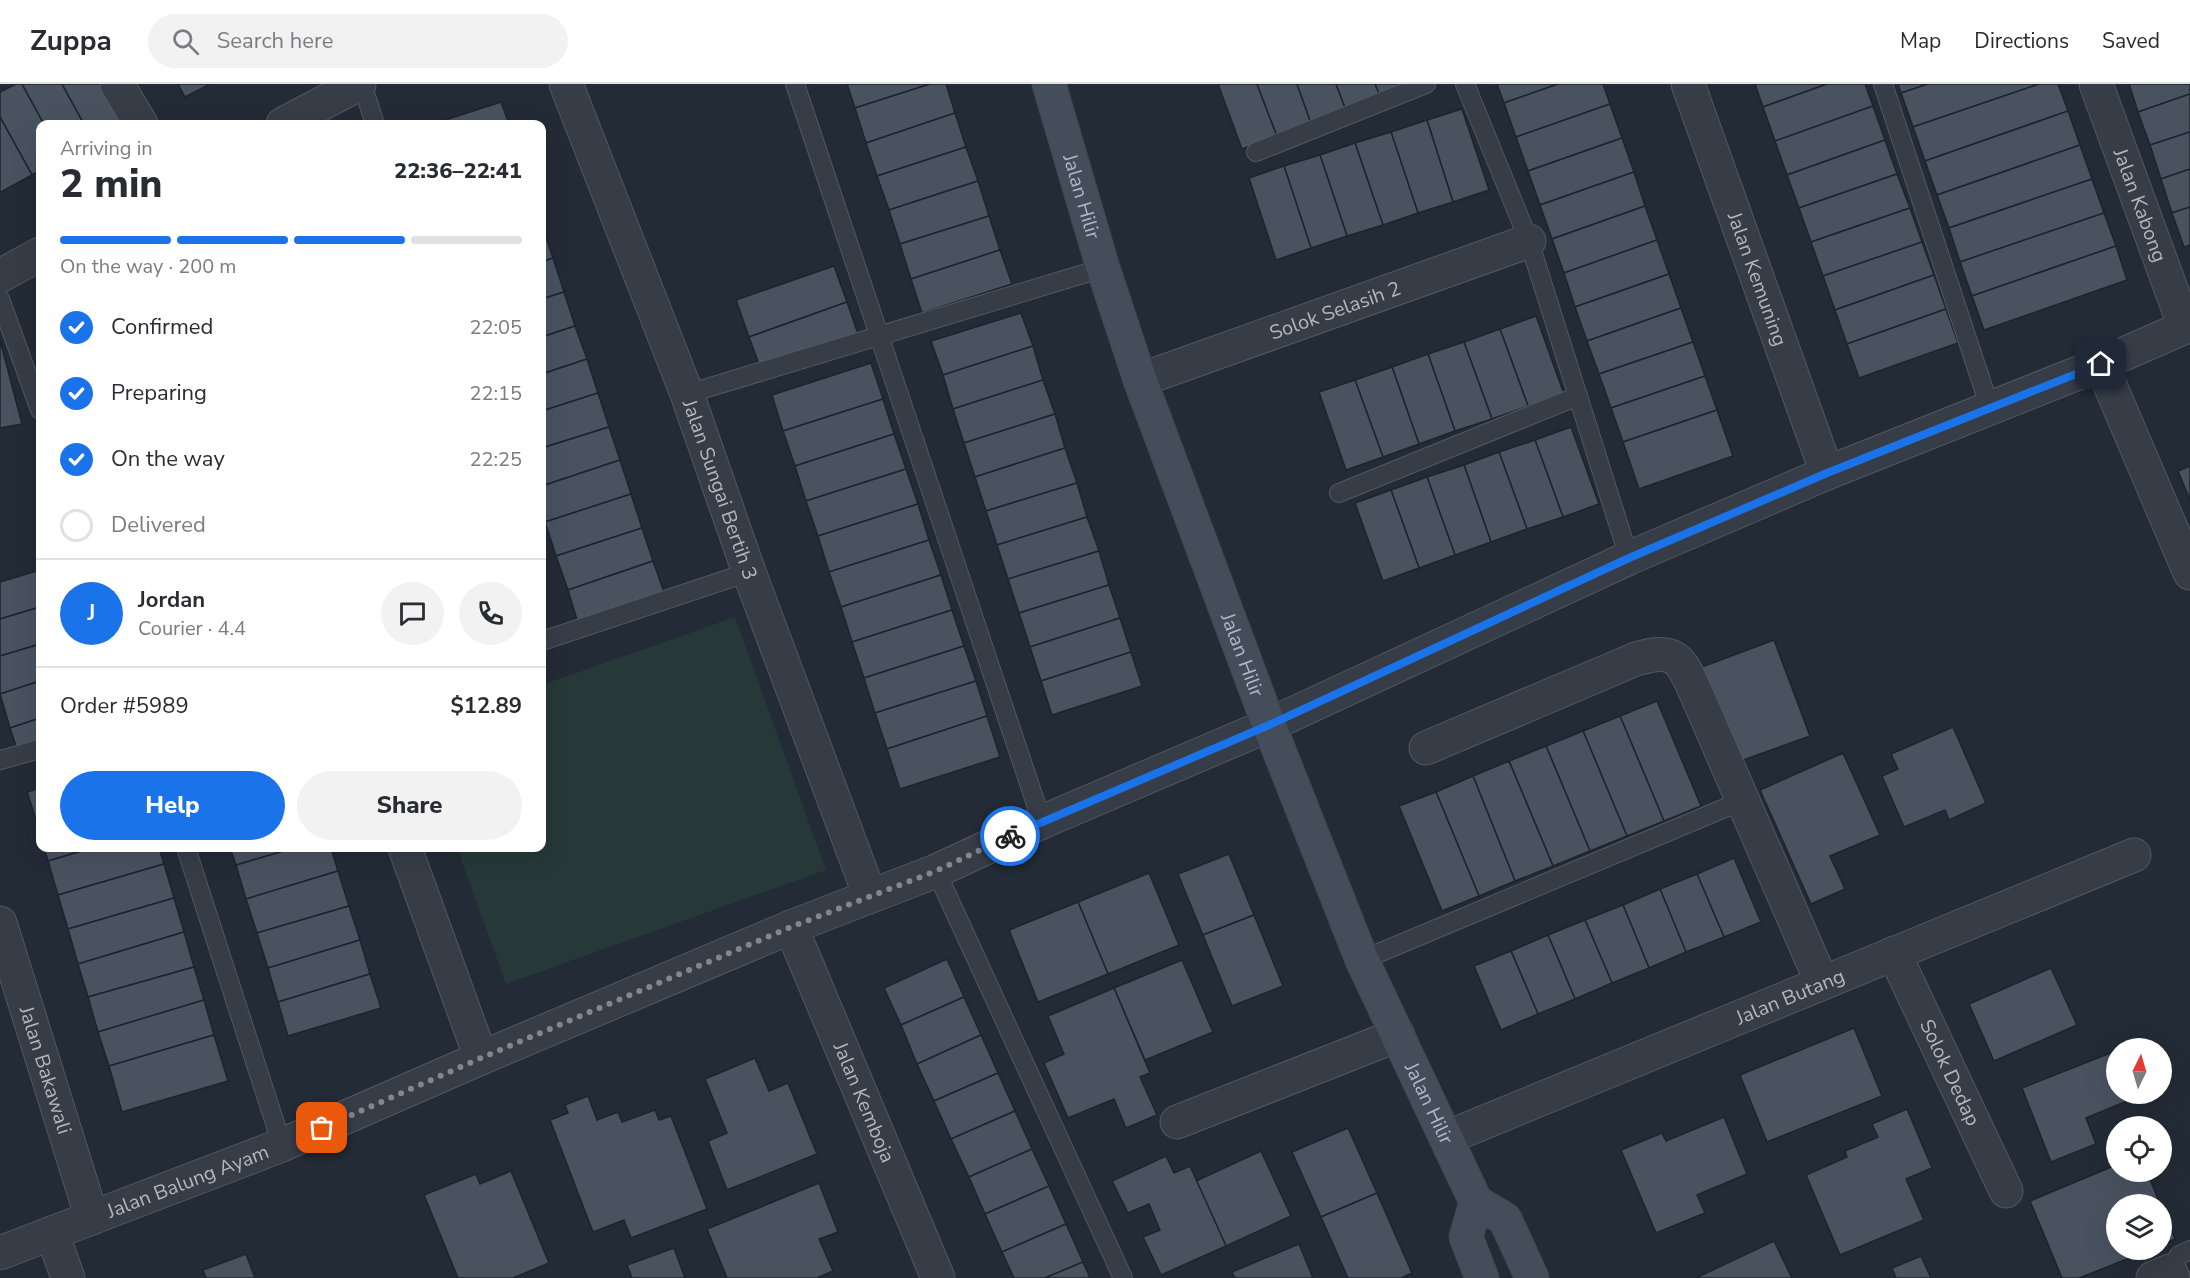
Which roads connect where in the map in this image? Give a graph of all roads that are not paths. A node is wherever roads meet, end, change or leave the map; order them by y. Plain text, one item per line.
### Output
1 (117, 84) edge
2 (360, 84) edge
3 (566, 84) edge
4 (795, 84) edge
5 (1049, 84) edge
6 (1426, 84) edge
7 (1465, 84) edge
8 (1688, 84) edge
9 (1883, 84) edge
10 (2096, 84) edge
11 (139, 120) edge
12 (291, 120) edge
13 (374, 120) edge
14 (1256, 152) dead end
15 (1529, 241) junction
16 (36, 256) edge
17 (1103, 268) junction
18 (0, 276) edge
19 (0, 299) edge
20 (2188, 326) edge
21 (880, 336) junction
22 (2101, 364) junction
23 (1140, 380) junction
24 (687, 394) junction
25 (1578, 396) junction
26 (36, 399) edge
27 (1990, 408) junction
28 (1827, 473) junction
29 (1339, 493) dead end
30 (1629, 558) junction
31 (749, 572) junction
32 (2190, 573) edge
33 (546, 639) edge
34 (1269, 725) junction
35 (1426, 748) dead end
36 (36, 750) edge
37 (0, 760) edge
38 (1744, 800) junction
39 (1042, 822) junction
40 (187, 852) edge
41 (406, 852) edge
42 (2134, 855) dead end
43 (936, 871) junction
44 (870, 896) junction
45 (0, 923) edge
46 (791, 927) junction
47 (1894, 953) junction
48 (1362, 960) junction
49 (1822, 983) junction
50 (1398, 1035) junction
51 (481, 1058) junction
52 (1177, 1122) dead end
53 (1446, 1137) junction
54 (282, 1145) junction
55 (2006, 1191) dead end
56 (1476, 1202) junction
57 (92, 1218) junction
58 (52, 1233) junction
59 (0, 1253) edge
60 (68, 1278) edge
61 (938, 1278) edge
62 (1123, 1278) edge
63 (1482, 1278) edge
64 (1532, 1278) edge

1 - 11 street
2 - 12 street
2 - 13 lane
3 - 24 street, Jalan Sungai Bertih 3
4 - 21 lane
5 - 17 street, Jalan Hilir
6 - 14 lane
7 - 15 lane
8 - 28 street, Jalan Kemuning
9 - 27 lane
10 - 20 street, Jalan Kabong
15 - 23 street, Solok Selasih 2
15 - 25 lane
16 - 18 street
17 - 21 lane
17 - 23 street, Jalan Hilir
19 - 26 lane
20 - 22 street, Jalan Balung Ayam
21 - 24 lane
21 - 39 lane
22 - 27 street, Jalan Balung Ayam
22 - 32 street
23 - 34 street, Jalan Hilir
24 - 31 street, Jalan Sungai Bertih 3
25 - 29 lane
25 - 30 lane
27 - 28 street, Jalan Balung Ayam
28 - 30 street, Jalan Balung Ayam
30 - 34 street, Jalan Balung Ayam
31 - 33 lane
31 - 44 street, Jalan Sungai Bertih 3
34 - 39 street, Jalan Balung Ayam
34 - 48 street, Jalan Hilir
35 - 38 street
36 - 37 lane
38 - 48 lane
38 - 49 street
39 - 43 street, Jalan Balung Ayam
40 - 54 lane
41 - 51 street
42 - 47 street, Jalan Butang
43 - 44 street, Jalan Balung Ayam
43 - 62 lane
44 - 46 street, Jalan Balung Ayam
45 - 57 street, Jalan Bakawali
46 - 51 street, Jalan Balung Ayam
46 - 61 street, Jalan Kemboja
47 - 49 street, Jalan Butang
47 - 55 street, Solok Dedap
48 - 50 street, Jalan Hilir
49 - 53 street, Jalan Butang
50 - 52 street
50 - 53 street, Jalan Hilir
51 - 54 street, Jalan Balung Ayam
53 - 56 street, Jalan Hilir
54 - 57 street, Jalan Balung Ayam
56 - 63 street
56 - 64 street
57 - 58 street, Jalan Balung Ayam
58 - 59 street, Jalan Balung Ayam
58 - 60 street

